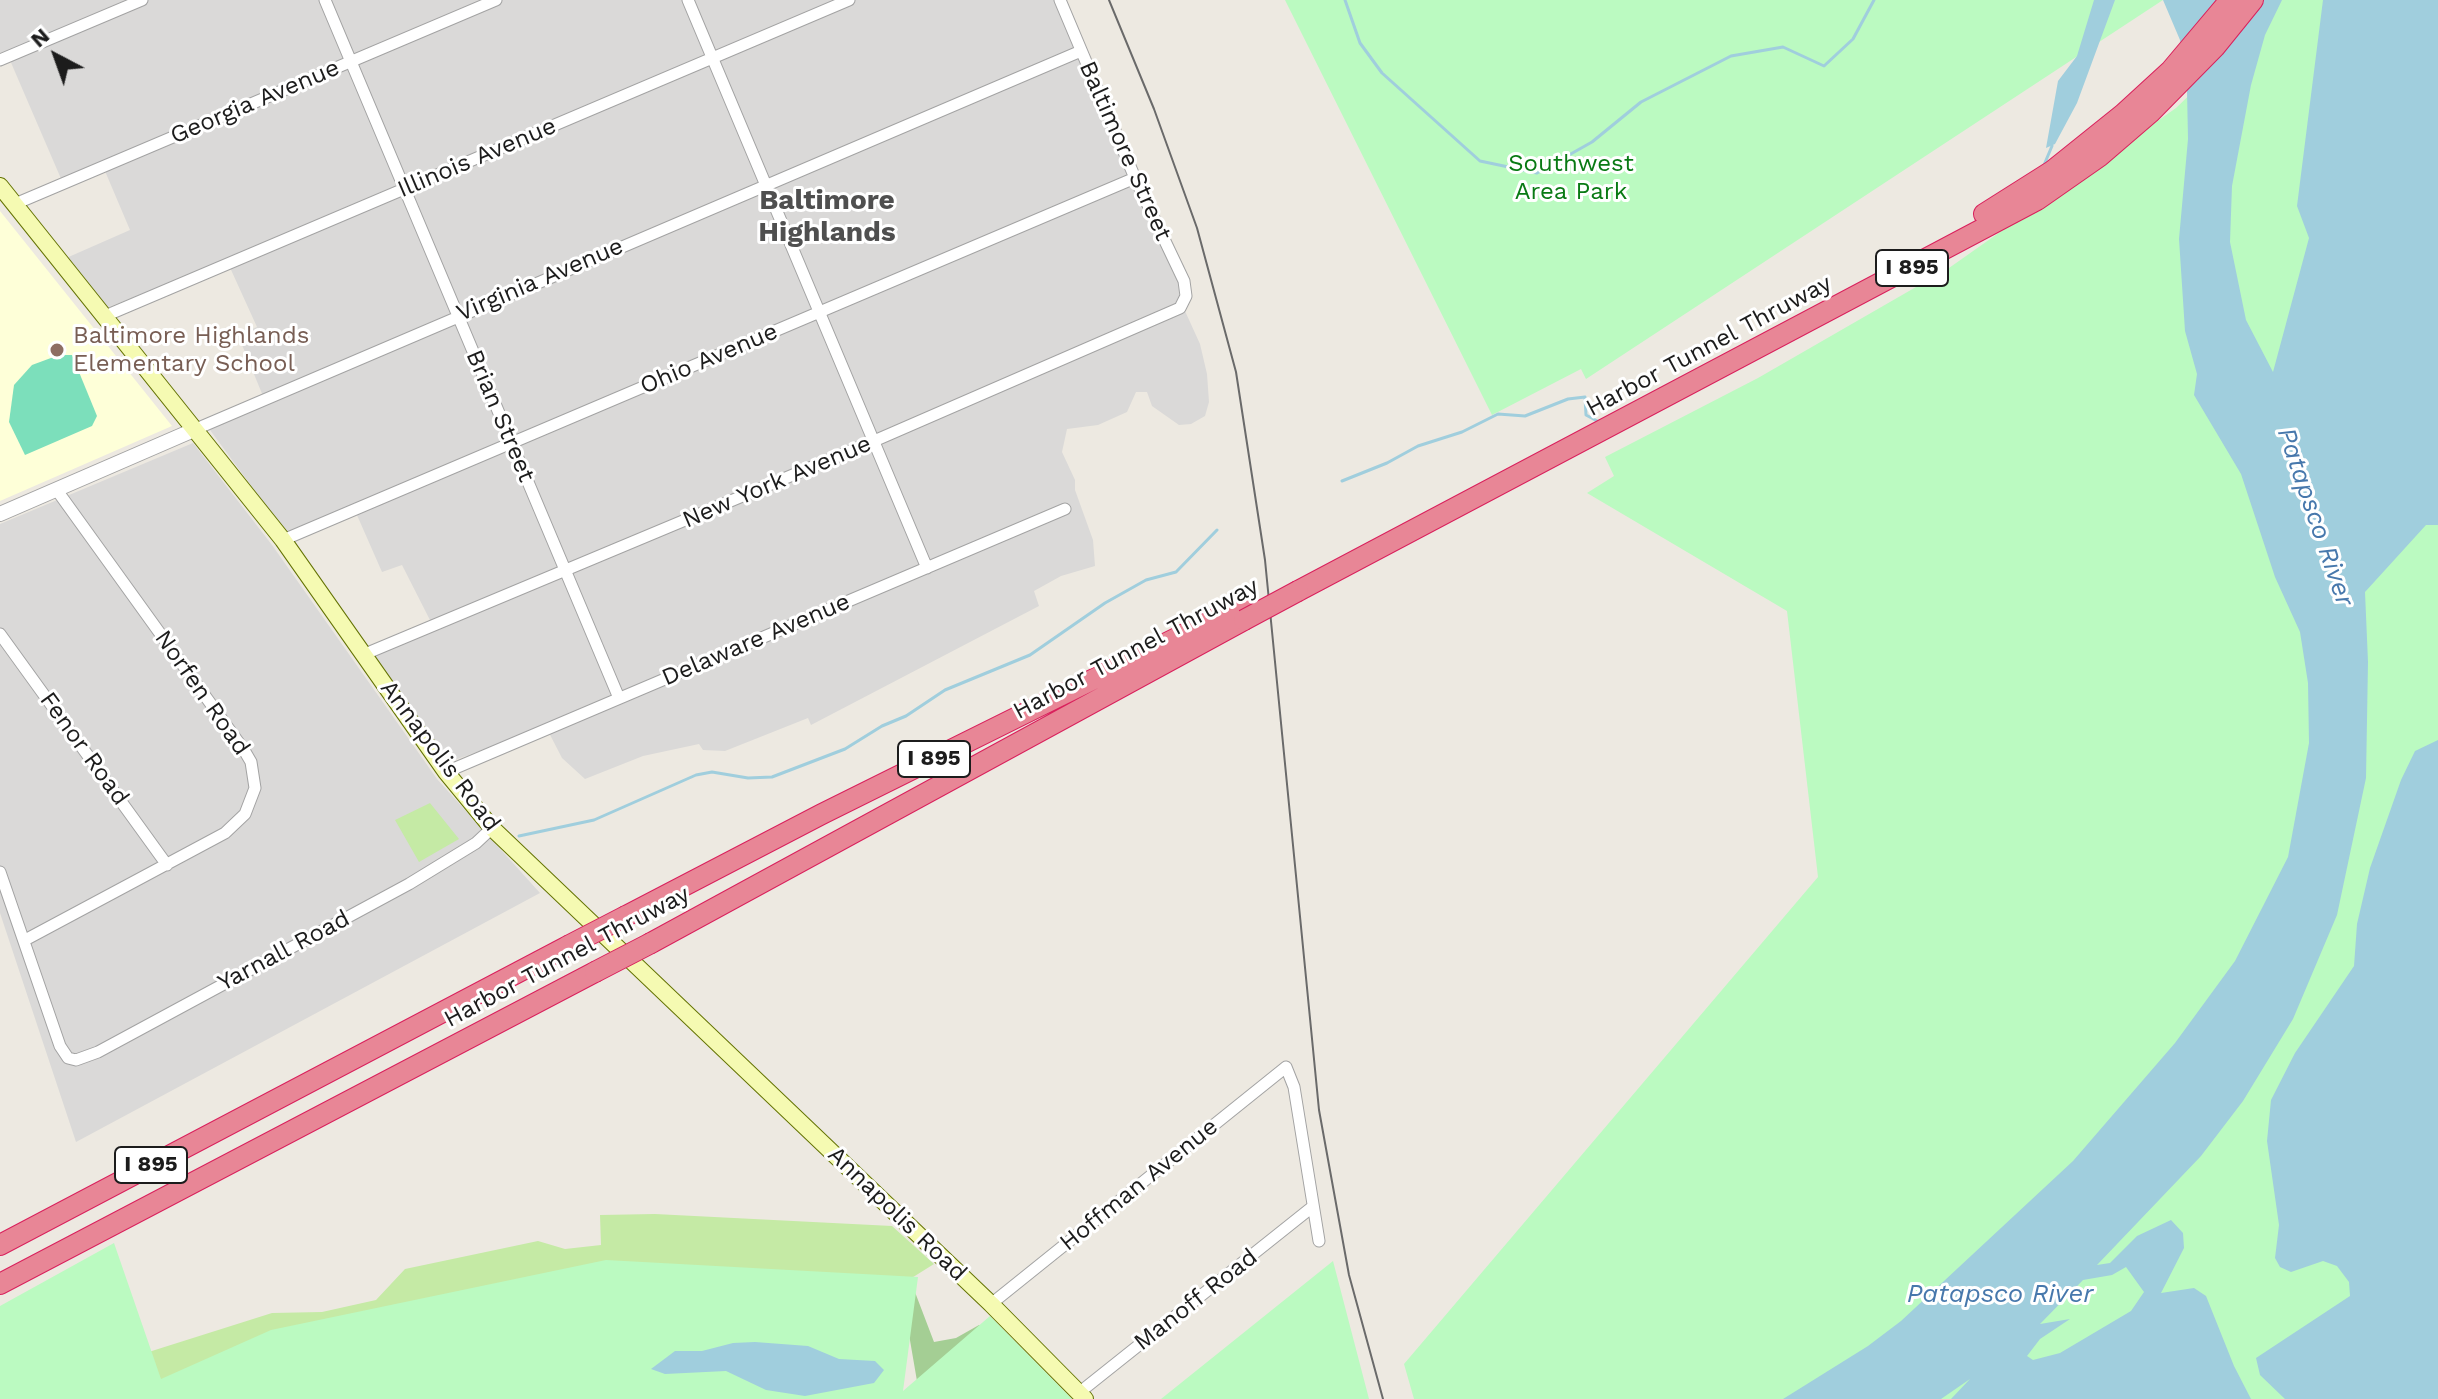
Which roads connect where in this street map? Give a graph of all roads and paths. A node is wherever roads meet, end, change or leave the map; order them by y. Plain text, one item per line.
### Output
1 (142, 0) edge
2 (325, 0) edge
3 (496, 0) edge
4 (688, 0) edge
5 (849, 0) edge
6 (1060, 0) edge
7 (2230, 0) edge
8 (2253, 0) edge
9 (1081, 51) junction
10 (712, 58) junction
11 (0, 60) edge
12 (351, 61) junction
13 (1135, 178) junction
14 (766, 185) junction
15 (0, 186) edge
16 (404, 189) junction
17 (15, 204) junction
18 (1184, 302) joint
19 (819, 312) junction
20 (457, 315) junction
21 (105, 316) junction
22 (196, 429) junction
23 (874, 441) junction
24 (511, 443) junction
25 (1520, 467) junction
26 (56, 489) junction
27 (1065, 509) dead end
28 (0, 514) edge
29 (283, 540) junction
30 (927, 568) junction
31 (565, 570) junction
32 (1244, 612) junction
33 (0, 634) edge
34 (365, 654) junction
35 (619, 698) junction
36 (446, 772) junction
37 (492, 828) junction
38 (167, 865) junction
39 (0, 872) edge
40 (25, 940) junction
41 (147, 1206) junction
42 (1311, 1208) junction
43 (1319, 1241) dead end
44 (0, 1245) edge
45 (0, 1284) edge
46 (0, 1297) edge
47 (991, 1304) junction
48 (1082, 1396) edge

1 - 11 street
2 - 12 street, Brian Street
3 - 12 street, Georgia Avenue
4 - 10 street
5 - 10 street, Illinois Avenue
6 - 9 street, Baltimore Street
7 - 25 highway, Harbor Tunnel Thruway / I 895
8 - 25 highway, Harbor Tunnel Thruway / I 895
9 - 13 street, Baltimore Street
9 - 14 street, Virginia Avenue
10 - 14 street
10 - 16 street, Illinois Avenue
12 - 16 street, Brian Street
12 - 17 street, Georgia Avenue
13 - 18 street, Baltimore Street
13 - 19 street, Ohio Avenue
14 - 19 street
14 - 20 street, Virginia Avenue
15 - 17 main road, Annapolis Road
16 - 20 street, Brian Street
16 - 21 street, Illinois Avenue
17 - 21 main road, Annapolis Road
18 - 23 street, New York Avenue
19 - 23 street
19 - 24 street, Ohio Avenue
20 - 22 street, Virginia Avenue
20 - 24 street, Brian Street
21 - 22 main road, Annapolis Road
22 - 26 street, Virginia Avenue
22 - 29 main road, Annapolis Road
23 - 30 street
23 - 31 street, New York Avenue
24 - 29 street, Ohio Avenue
24 - 31 street, Brian Street
25 - 32 highway, Harbor Tunnel Thruway / I 895, bridge
26 - 28 street, Virginia Avenue
26 - 38 street, Norfen Road
27 - 30 street, Delaware Avenue
29 - 34 main road, Annapolis Road
30 - 35 street, Delaware Avenue
31 - 34 street, New York Avenue
31 - 35 street, Brian Street
32 - 41 highway, Harbor Tunnel Thruway / I 895, bridge
32 - 44 highway, Harbor Tunnel Thruway / I 895, bridge
33 - 38 street, Fenor Road
34 - 36 main road, Annapolis Road
35 - 36 street, Delaware Avenue
36 - 37 main road, Annapolis Road
37 - 40 street, Yarnall Road
37 - 47 main road, Annapolis Road
38 - 40 street, Norfen Road
39 - 40 street
41 - 45 highway, Harbor Tunnel Thruway / I 895
41 - 46 highway
42 - 43 street
42 - 47 street, Hoffman Avenue
42 - 48 street, Manoff Road
47 - 48 main road, Annapolis Road

